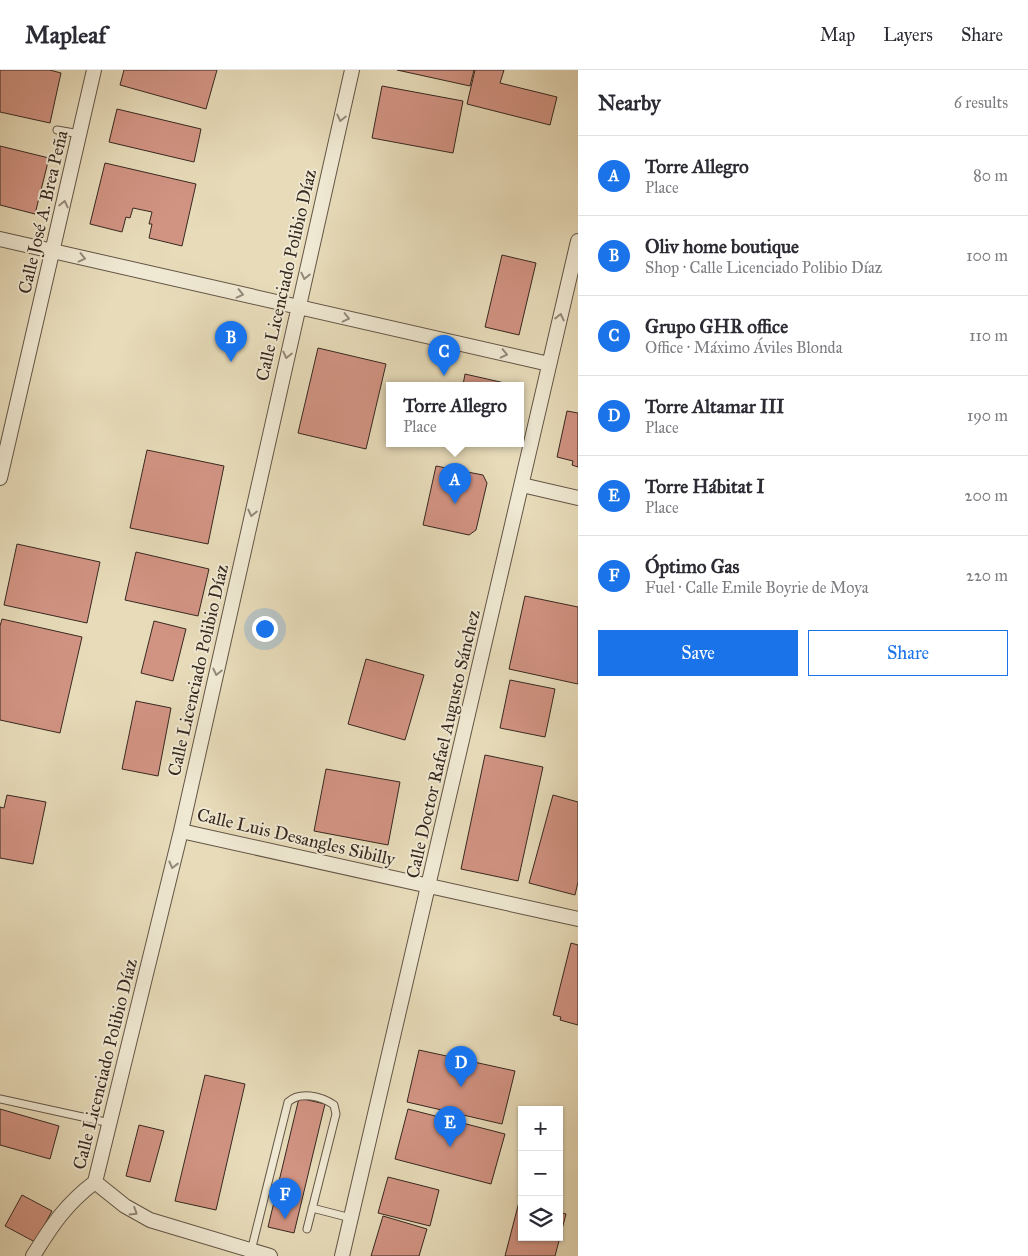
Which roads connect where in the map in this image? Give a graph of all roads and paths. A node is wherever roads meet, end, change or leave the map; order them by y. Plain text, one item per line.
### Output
1 (94, 70) edge
2 (352, 70) edge
3 (57, 130) dead end
4 (80, 134) junction
5 (0, 239) edge
6 (578, 241) edge
7 (53, 251) junction
8 (298, 307) junction
9 (550, 364) junction
10 (0, 478) edge
11 (522, 485) junction
12 (578, 498) edge
13 (181, 831) junction
14 (429, 886) junction
15 (578, 919) edge
16 (0, 1099) edge
17 (110, 1123) junction
18 (95, 1182) junction
19 (312, 1208) junction
20 (351, 1218) junction
21 (306, 1229) dead end
22 (251, 1251) junction
23 (33, 1256) edge
24 (270, 1256) edge
25 (342, 1256) edge

1 - 4 street, Calle José A. Brea Peña
2 -> 8 street, Calle Licenciado Polibio Díaz
3 - 4 lane
7 -> 4 street, Calle José A. Brea Peña
5 - 7 street
9 -> 6 street, Calle Doctor Rafael Augusto Sánchez
7 -> 8 street
7 - 10 street, Calle José A. Brea Peña
8 -> 9 street
8 -> 13 street, Calle Licenciado Polibio Díaz
9 - 11 street, Calle Doctor Rafael Augusto Sánchez
11 - 12 street
11 - 14 street, Calle Doctor Rafael Augusto Sánchez
13 - 14 street, Calle Luis Desangles Sibilly
13 -> 17 street, Calle Licenciado Polibio Díaz
14 - 15 street, Calle Luis Desangles Sibilly
14 - 20 street, Calle Doctor Rafael Augusto Sánchez
16 - 17 lane
17 - 18 street, Calle Licenciado Polibio Díaz
18 -> 22 street
18 - 23 street, Calle Licenciado Polibio Díaz
19 - 20 lane
19 - 21 lane
19 - 22 lane
20 - 25 street, Calle Doctor Rafael Augusto Sánchez
22 - 24 street

